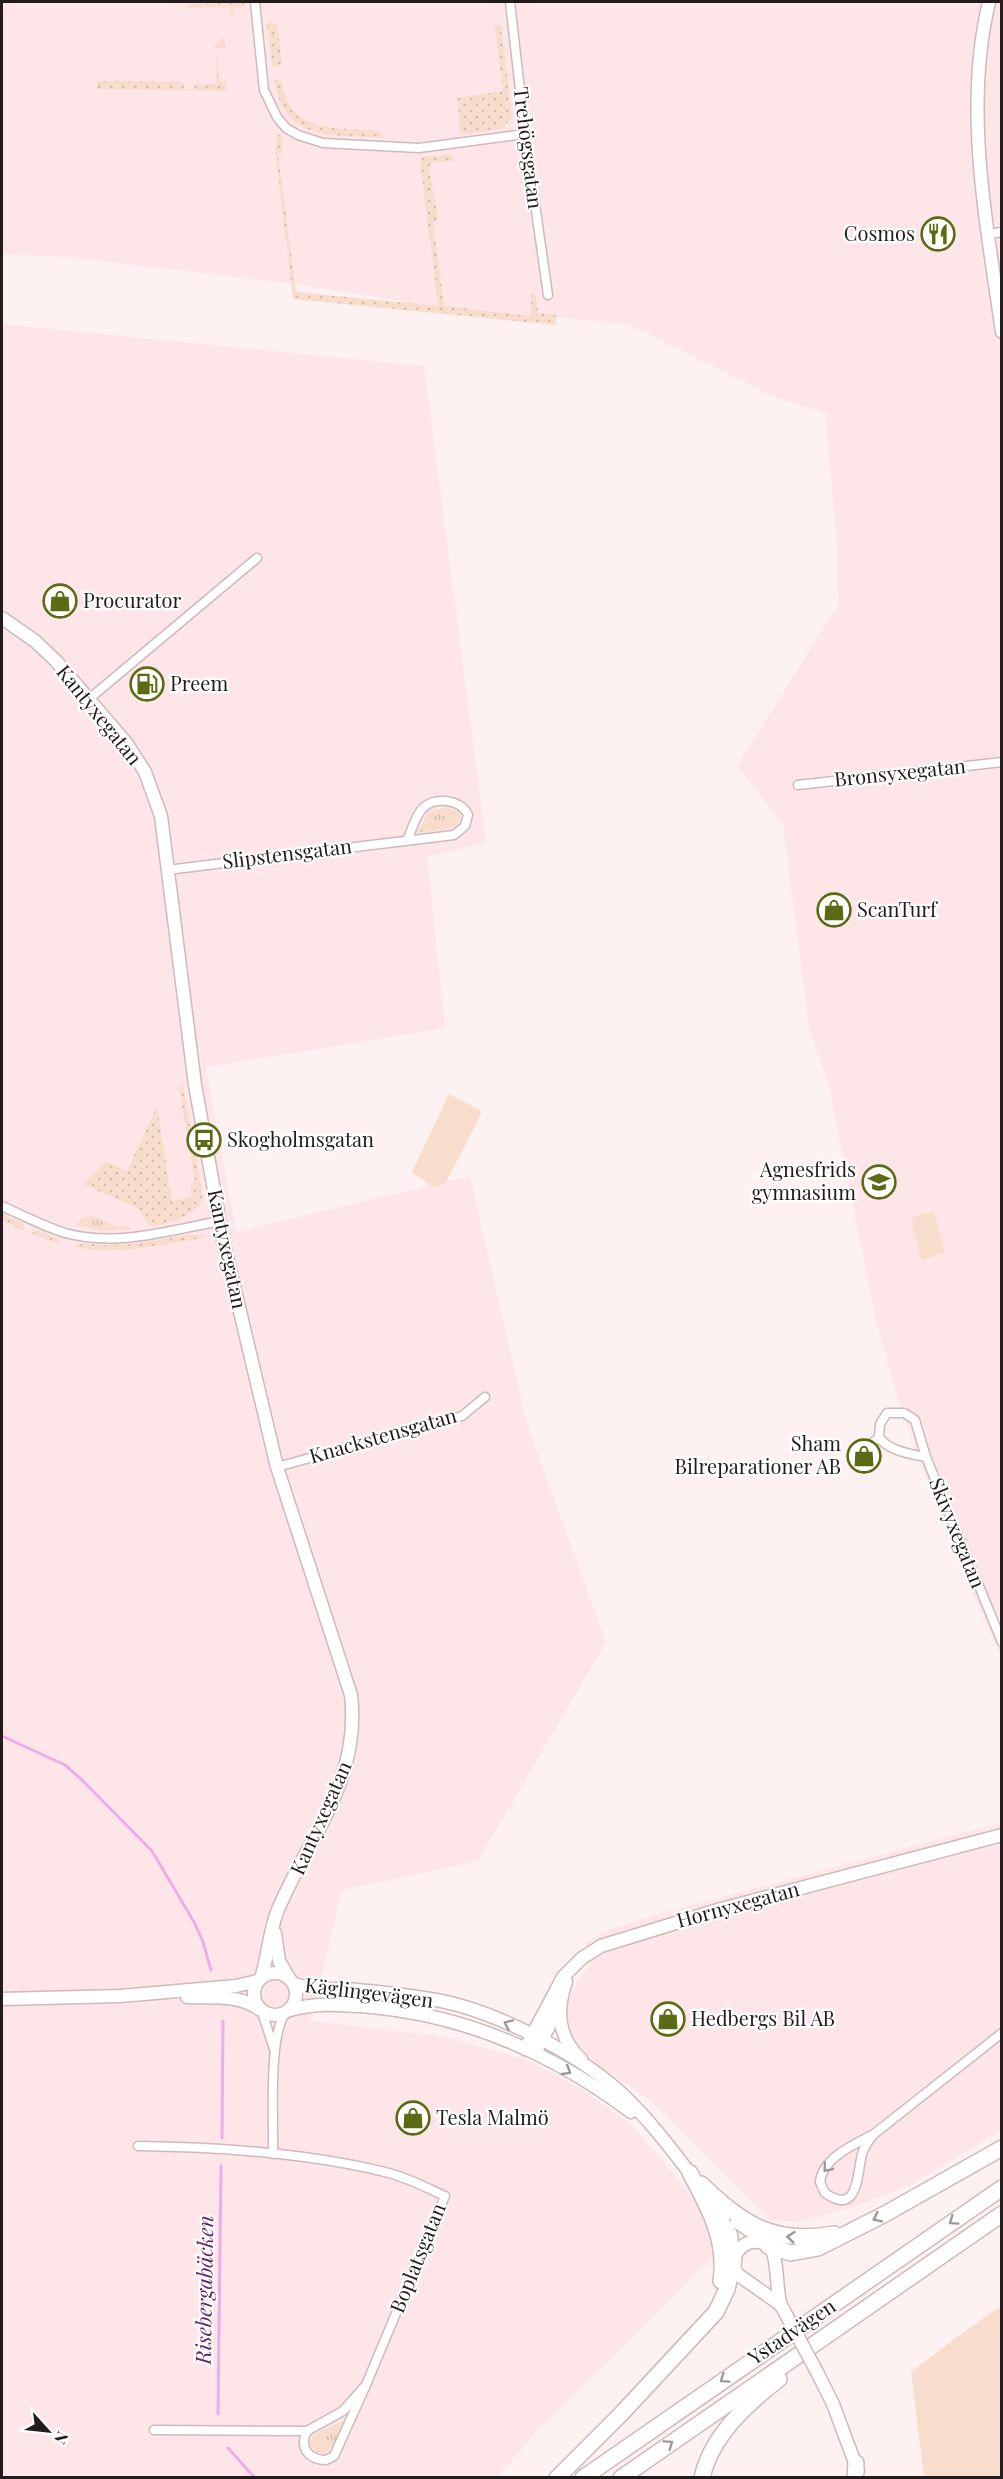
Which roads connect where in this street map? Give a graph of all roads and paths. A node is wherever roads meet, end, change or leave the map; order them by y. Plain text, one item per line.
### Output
1 (255, 2) edge
2 (510, 2) edge
3 (989, 2) edge
4 (525, 134) junction
5 (1002, 232) edge
6 (989, 234) junction
7 (548, 295) dead end
8 (1002, 332) edge
9 (257, 558) dead end
10 (2, 618) edge
11 (89, 699) junction
12 (1002, 762) edge
13 (798, 785) dead end
14 (407, 840) junction
15 (167, 870) junction
16 (2, 1206) edge
17 (220, 1221) junction
18 (485, 1397) dead end
19 (879, 1437) junction
20 (864, 1451) dead end
21 (926, 1457) junction
22 (277, 1467) junction
23 (1002, 1642) edge
24 (1002, 1835) edge
25 (278, 1911) junction
26 (572, 1966) junction
27 (259, 1980) junction
28 (292, 1982) junction
29 (120, 1996) junction
30 (2, 2000) edge
31 (560, 2004) junction
32 (261, 2011) junction
33 (288, 2012) junction
34 (1002, 2033) edge
35 (537, 2038) junction
36 (530, 2051) junction
37 (275, 2052) junction
38 (594, 2073) junction
39 (656, 2131) junction
40 (874, 2134) junction
41 (138, 2146) dead end
42 (1002, 2148) edge
43 (273, 2154) junction
44 (690, 2173) junction
45 (1002, 2188) edge
46 (713, 2202) junction
47 (1002, 2214) edge
48 (848, 2232) junction
49 (767, 2245) junction
50 (734, 2259) junction
51 (874, 2302) junction
52 (781, 2306) junction
53 (688, 2341) junction
54 (366, 2385) junction
55 (154, 2430) dead end
56 (307, 2431) junction
57 (857, 2473) edge
58 (557, 2478) edge
59 (583, 2478) edge
60 (621, 2478) edge
61 (702, 2478) edge

1 - 4 street
2 - 4 street, Trehögsgatan
3 - 6 street
4 - 7 street, Trehögsgatan
5 - 6 street
6 - 8 street
9 - 11 street
10 - 11 street, Kantyxegatan
11 - 15 street, Kantyxegatan
12 - 13 street, Bronsyxegatan
14 - 14 street, Slipstensgatan
14 - 15 street, Slipstensgatan
15 - 17 street, Kantyxegatan
16 - 17 street
17 - 22 street, Kantyxegatan
18 - 22 street, Knackstensgatan
19 - 20 street, Skivyxegatan
19 - 21 street, Skivyxegatan
19 - 21 street, Skivyxegatan
21 - 23 street, Skivyxegatan
22 - 25 street, Kantyxegatan
24 - 26 street, Hornyxegatan
25 - 27 street, Kantyxegatan
25 - 28 street, Kantyxegatan
26 - 31 street
26 - 35 street, Hornyxegatan
27 - 28 street
27 - 29 street
27 - 32 street
28 - 33 street
35 -> 28 street, Käglingevägen
29 - 30 street
29 - 32 street
31 - 35 street, Hornyxegatan
31 - 38 street
32 - 33 street
32 - 37 street
33 - 36 street, Käglingevägen
33 - 37 street
34 - 40 street
35 - 36 street, Hornyxegatan
35 - 38 street, Käglingevägen
36 -> 39 street, Käglingevägen
37 - 43 street
38 - 39 street, Käglingevägen
39 - 44 street, Käglingevägen
40 -> 40 street
41 - 43 street, Boplatsgatan
42 -> 48 highway
43 - 54 street, Boplatsgatan
44 - 46 street, Käglingevägen
48 -> 44 highway
44 - 53 highway
45 -> 59 highway, Ystadvägen
46 - 49 street, Käglingevägen
46 - 50 street, Käglingevägen
47 - 51 highway, Ystadvägen
48 - 49 highway
49 - 50 street
49 - 52 street, Käglingevägen
50 - 52 street, Käglingevägen
50 - 53 highway
60 -> 51 highway, Ystadvägen
51 - 61 highway
52 - 57 street, Käglingevägen, bridge
53 - 58 highway
54 - 56 street, Boplatsgatan
54 - 56 street, Boplatsgatan
55 - 56 street

